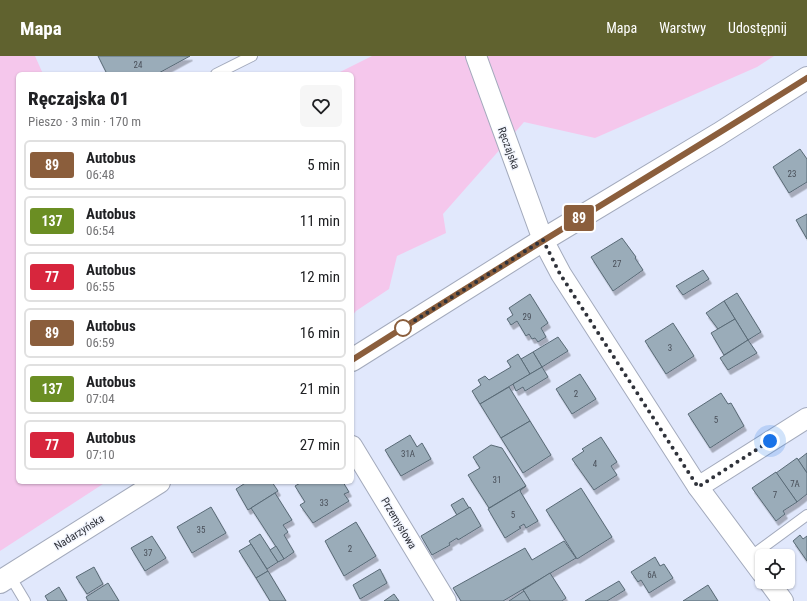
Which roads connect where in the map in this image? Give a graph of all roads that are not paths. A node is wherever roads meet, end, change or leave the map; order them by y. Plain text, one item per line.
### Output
1 (252, 56) edge
2 (476, 56) edge
3 (220, 72) edge
4 (807, 78) edge
5 (543, 240) junction
6 (354, 359) edge
7 (807, 418) edge
8 (354, 449) edge
9 (156, 484) edge
10 (698, 487) junction
11 (807, 514) edge
12 (772, 549) edge
13 (755, 564) edge
14 (5, 579) edge
15 (774, 589) edge
16 (25, 601) edge
17 (446, 601) edge
18 (783, 601) edge

1 - 3 lane
2 - 5 street, Ręczajska
4 - 5 main road
5 - 6 main road
5 - 10 street, Ręczajska
7 - 10 street
8 - 17 street, Przemysłowa
9 - 14 main road, Nadarzyńska
10 - 13 street, Ręczajska
11 - 12 lane
14 - 16 lane
15 - 18 street

